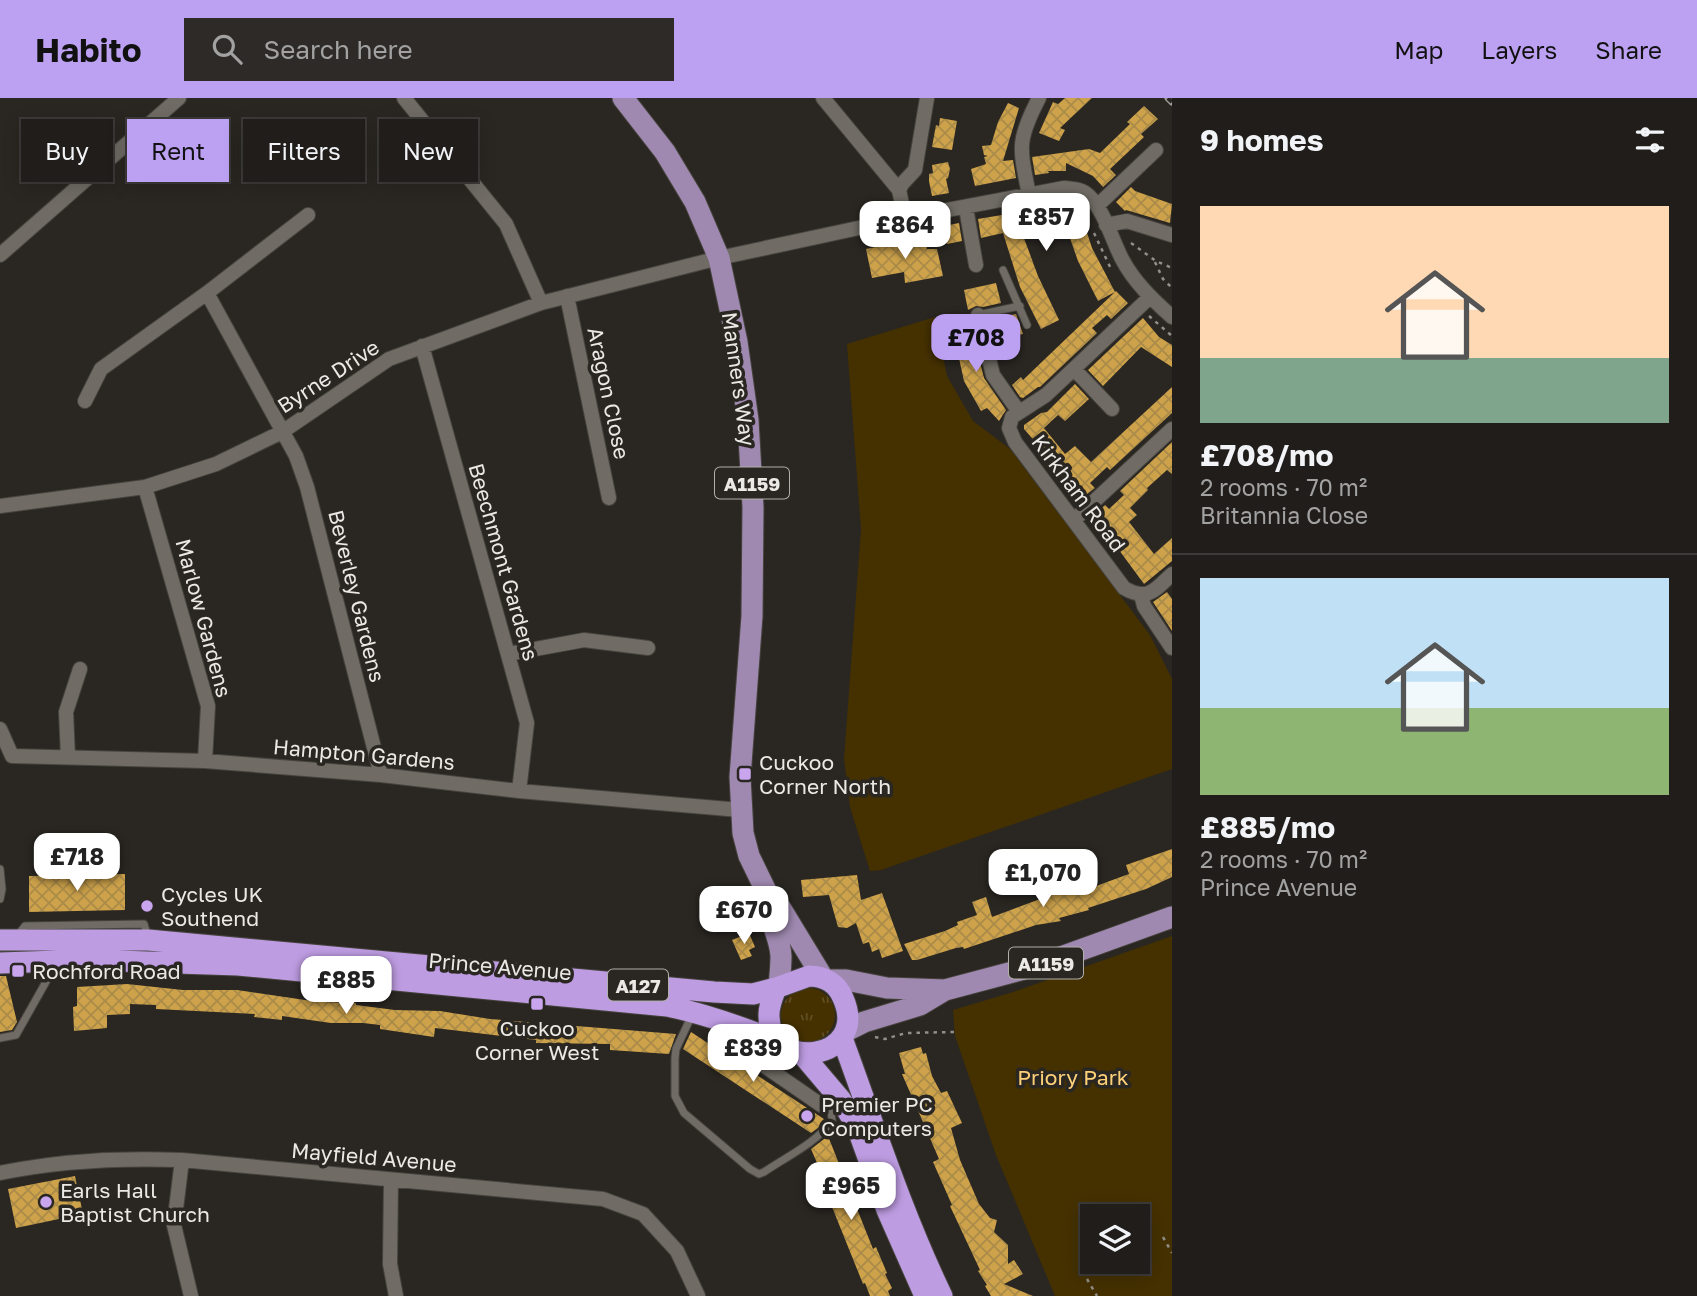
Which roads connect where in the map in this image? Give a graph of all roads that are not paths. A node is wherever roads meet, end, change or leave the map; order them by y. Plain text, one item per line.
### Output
1 (179, 98) edge
2 (404, 98) edge
3 (623, 98) edge
4 (823, 98) edge
5 (927, 98) edge
6 (1039, 98) edge
7 (1156, 150) dead end
8 (899, 190) junction
9 (1029, 195) junction
10 (1097, 206) junction
11 (966, 208) junction
12 (308, 215) dead end
13 (905, 218) junction
14 (1106, 225) junction
15 (1172, 235) edge
16 (0, 255) edge
17 (719, 258) junction
18 (976, 265) dead end
19 (1003, 270) dead end
20 (207, 293) junction
21 (567, 296) junction
22 (1150, 297) junction
23 (541, 303) junction
24 (1020, 306) junction
25 (978, 315) joint
26 (1172, 317) edge
27 (1027, 325) dead end
28 (422, 346) junction
29 (1074, 369) junction
30 (85, 401) dead end
31 (1112, 410) dead end
32 (1020, 412) junction
33 (1172, 429) edge
34 (282, 432) junction
35 (145, 487) junction
36 (610, 498) dead end
37 (0, 506) edge
38 (1074, 520) junction
39 (1172, 574) edge
40 (1142, 595) junction
41 (648, 648) dead end
42 (1172, 648) edge
43 (508, 654) junction
44 (80, 669) dead end
45 (0, 729) edge
46 (68, 757) junction
47 (205, 761) junction
48 (381, 775) junction
49 (519, 791) junction
50 (740, 810) junction
51 (0, 869) edge
52 (767, 893) junction
53 (0, 899) edge
54 (1172, 917) edge
55 (8, 939) edge
56 (62, 961) junction
57 (0, 963) edge
58 (826, 979) junction
59 (778, 987) junction
60 (944, 990) junction
61 (694, 1011) junction
62 (739, 1026) junction
63 (844, 1035) junction
64 (0, 1038) edge
65 (779, 1042) junction
66 (802, 1054) junction
67 (836, 1104) junction
68 (182, 1160) junction
69 (0, 1173) edge
70 (391, 1181) junction
71 (191, 1296) edge
72 (396, 1296) edge
73 (698, 1296) edge
74 (925, 1296) edge
75 (942, 1296) edge

1 - 16 street
2 - 23 street
3 - 17 main road, Manners Way / A1159
4 - 8 street
5 - 8 street
6 - 9 street
7 - 10 street
8 - 13 street
9 - 10 street, Byrne Drive
9 - 11 street, Byrne Drive
10 - 14 street
11 - 13 street, Byrne Drive
11 - 18 street
12 - 20 street
13 - 17 street, Byrne Drive
14 - 15 street
14 - 22 street
17 - 21 street, Byrne Drive
17 - 50 main road, Manners Way / A1159
19 - 24 lane
20 - 30 street
20 - 34 street, Beverley Gardens
21 - 23 street, Byrne Drive
21 - 36 street, Aragon Close
22 - 26 street
22 - 29 street, Kirkham Road
23 - 28 street, Byrne Drive
24 - 25 lane
24 - 27 lane
25 - 32 street
28 - 34 street, Byrne Drive
28 - 43 street, Beechmont Gardens
29 - 31 street
29 - 32 street, Kirkham Road
32 - 38 street, Kirkham Road
33 - 38 street
34 - 35 street, Byrne Drive
34 - 48 street, Beverley Gardens
35 - 37 street, Byrne Drive
35 - 47 street, Marlow Gardens
38 - 40 street, Kirkham Road
39 - 40 street
40 - 42 street, Kirkham Road
41 - 43 street
43 - 49 street, Beechmont Gardens
44 - 46 street
45 - 46 street, Hampton Gardens
46 - 47 street, Hampton Gardens
47 - 48 street, Hampton Gardens
48 - 49 street, Hampton Gardens
49 - 50 street, Hampton Gardens
50 - 52 main road, Manners Way / A1159
51 - 53 lane
52 - 58 main road, Manners Way / A1159
52 - 59 main road, Manners Way / A1159
54 - 60 main road, A1159
55 - 59 highway, Prince Avenue / A127
56 - 57 highway, Prince Avenue / A127
56 - 61 highway, Prince Avenue / A127
56 - 64 lane
58 - 59 highway
58 - 60 main road, A1159
58 - 63 highway
59 - 65 highway
60 - 63 main road, A1159
61 - 62 highway, Prince Avenue / A127
61 - 67 lane
62 - 65 highway, Prince Avenue / A127
62 - 67 street
63 - 66 highway
63 - 75 highway
65 - 66 highway
66 - 67 highway
67 - 74 highway
68 - 69 street, Mayfield Avenue
68 - 70 street, Mayfield Avenue
68 - 71 street
70 - 72 street
70 - 73 street, Mayfield Avenue

